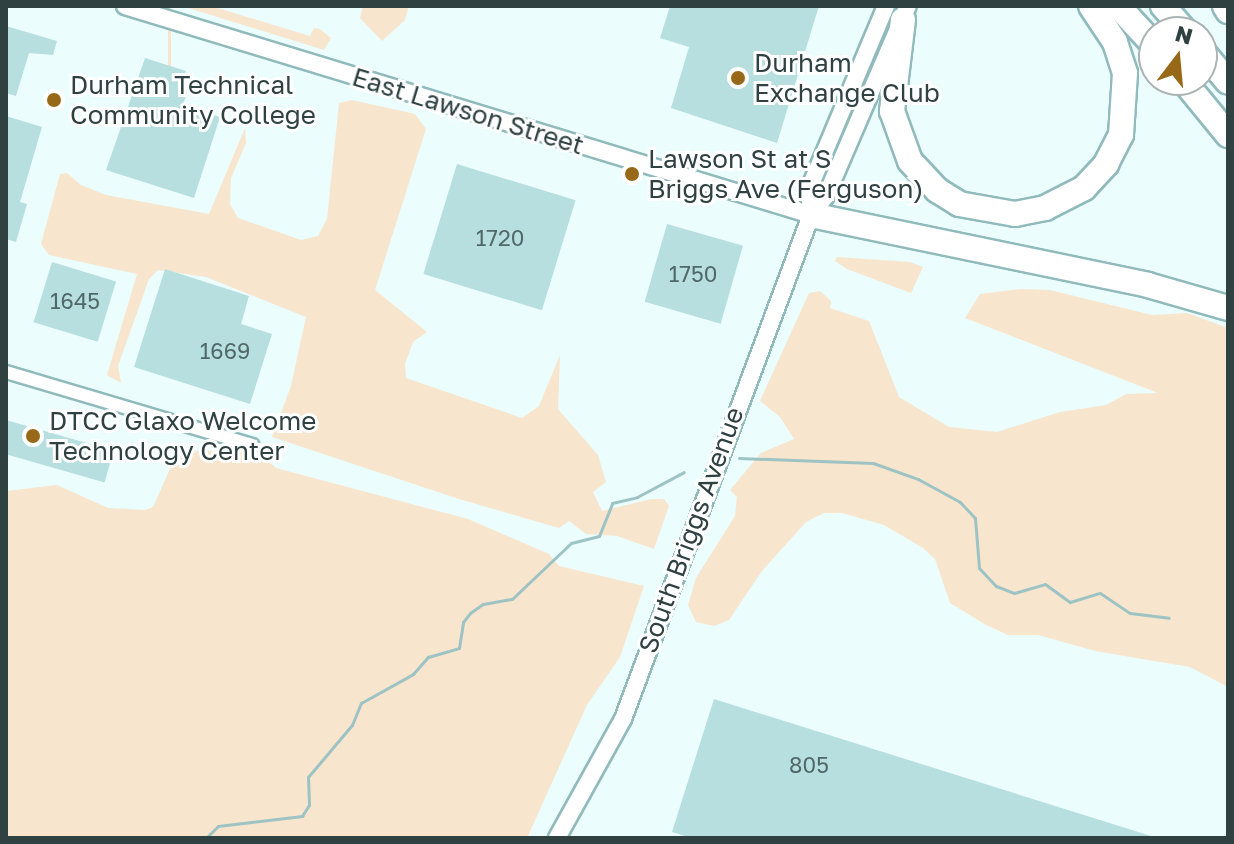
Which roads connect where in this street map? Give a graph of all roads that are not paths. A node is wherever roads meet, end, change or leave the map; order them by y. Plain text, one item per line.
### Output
1 (125, 6) edge
2 (1091, 6) edge
3 (1118, 6) edge
4 (1225, 6) edge
5 (899, 11) edge
6 (1228, 11) edge
7 (1138, 28) edge
8 (1196, 96) edge
9 (1228, 135) edge
10 (811, 215) junction
11 (1228, 308) edge
12 (6, 372) edge
13 (252, 445) dead end
14 (557, 838) edge

1 - 10 street, East Lawson Street
2 - 5 highway
3 - 7 highway
4 - 6 highway
5 - 10 street, South Briggs Avenue
8 - 9 highway
10 - 11 highway
10 - 14 street, South Briggs Avenue
12 - 13 street

